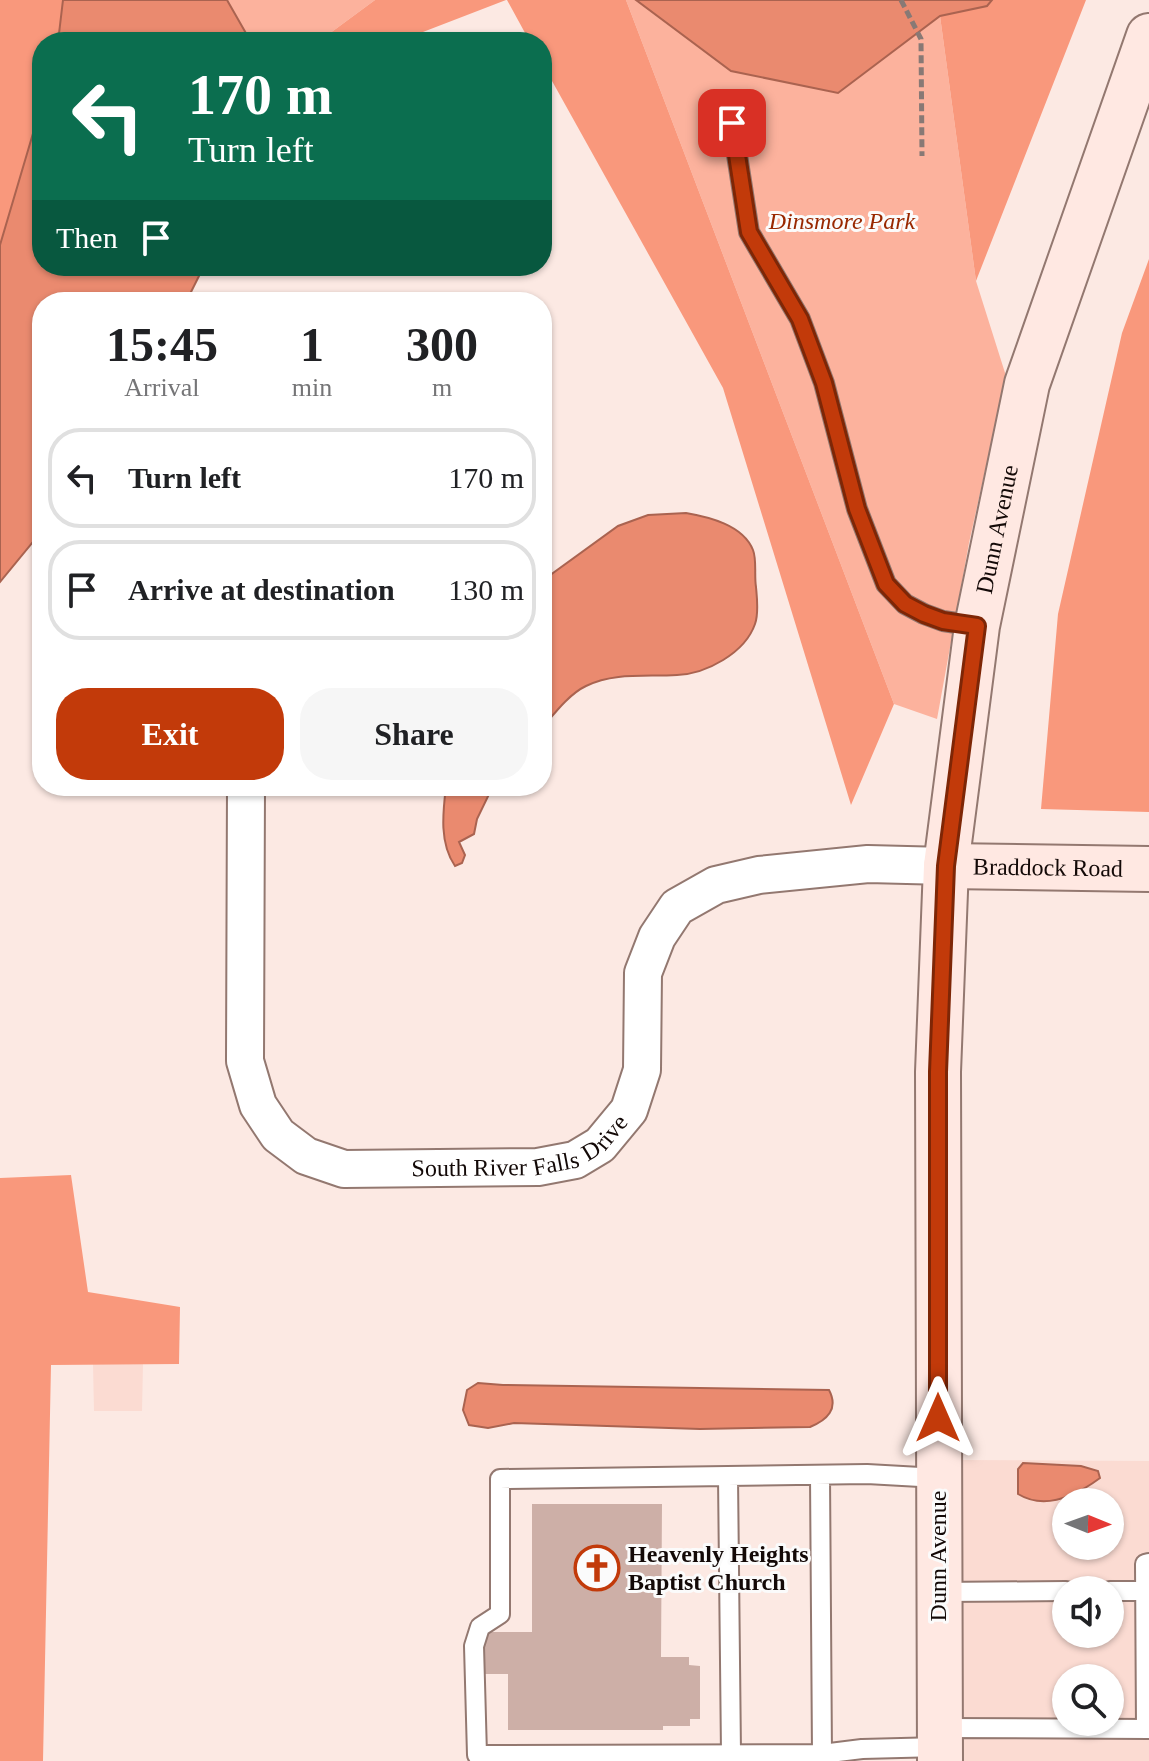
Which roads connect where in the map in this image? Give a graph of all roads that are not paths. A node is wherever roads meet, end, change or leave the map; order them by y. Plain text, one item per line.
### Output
1 (1149, 36) edge
2 (732, 123) dead end
3 (977, 626) junction
4 (246, 796) edge
5 (946, 866) junction
6 (1149, 869) edge
7 (820, 1476) junction
8 (728, 1477) junction
9 (938, 1478) junction
10 (1149, 1563) edge
11 (1052, 1591) edge
12 (1124, 1591) edge
13 (1145, 1591) junction
14 (938, 1592) junction
15 (1148, 1728) edge
16 (940, 1746) edge
17 (731, 1753) junction
18 (822, 1754) junction

1 - 3 main road, Dunn Avenue
2 - 3 lane
3 - 5 main road, Dunn Avenue
4 - 5 street, South River Falls Drive
5 - 6 main road, Braddock Road
5 - 9 main road, Dunn Avenue
7 - 8 lane
7 - 9 lane
7 - 18 lane
8 - 17 lane
8 - 17 lane
9 - 14 main road, Dunn Avenue
10 - 13 lane
11 - 14 lane
12 - 13 lane
13 - 15 lane
14 - 16 main road, Dunn Avenue
15 - 16 lane
16 - 18 lane
17 - 18 lane

